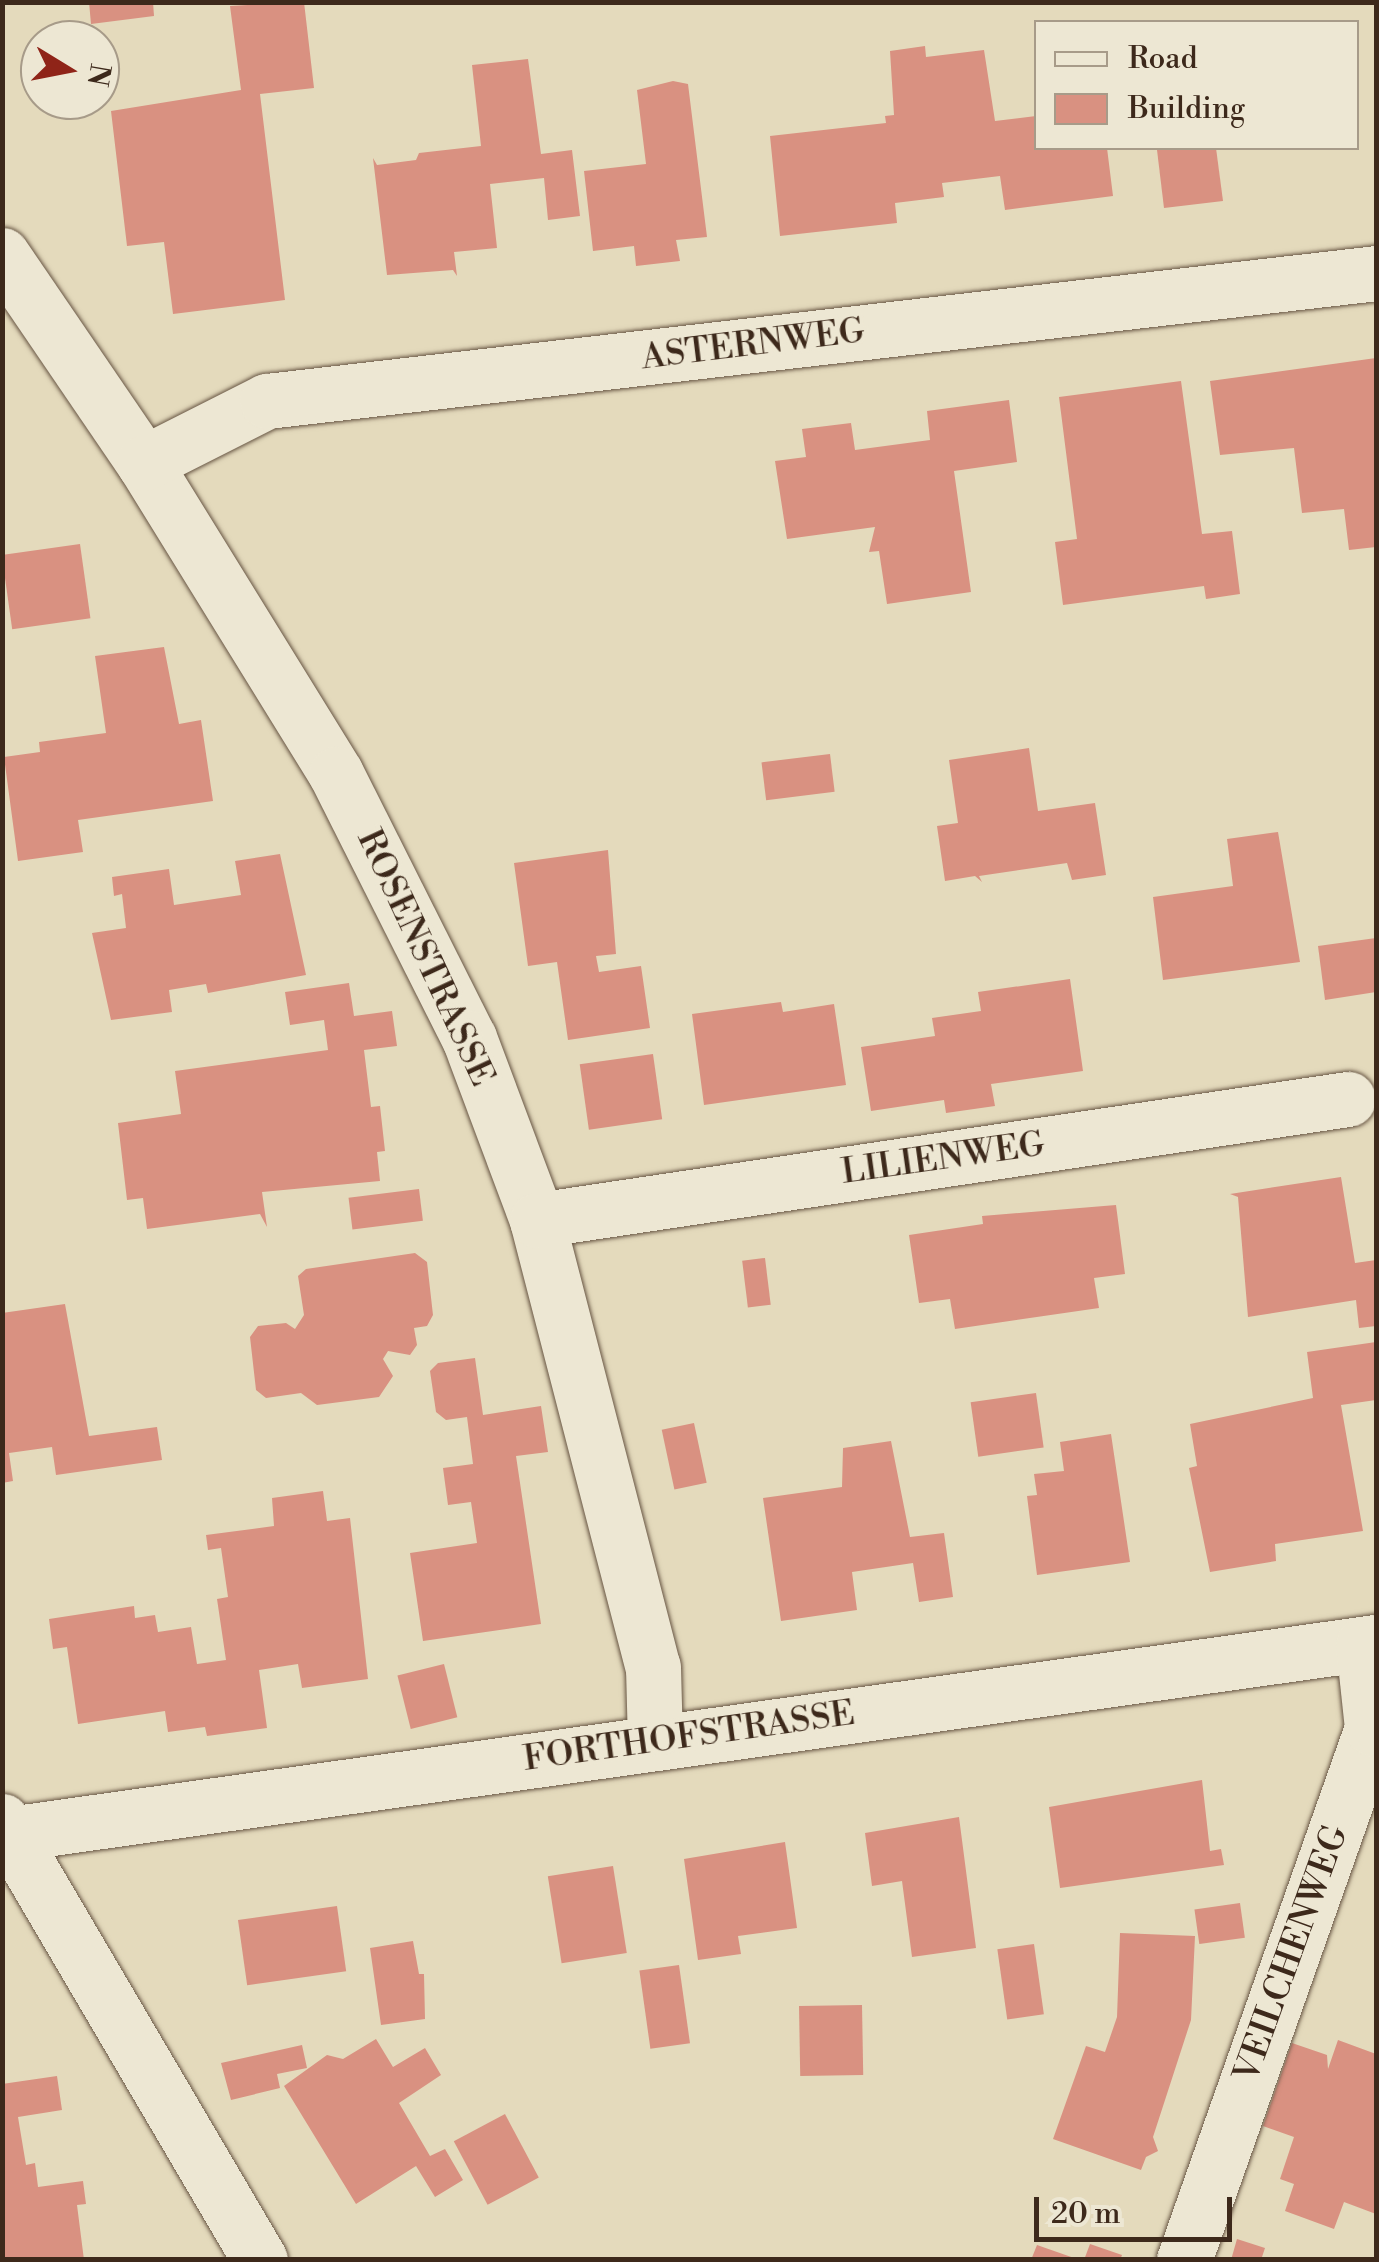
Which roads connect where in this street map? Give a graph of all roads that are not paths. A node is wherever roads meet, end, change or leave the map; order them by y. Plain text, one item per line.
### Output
1 (2, 255) edge
2 (1376, 273) edge
3 (144, 463) junction
4 (1348, 1099) dead end
5 (537, 1220) junction
6 (1370, 1643) edge
7 (655, 1742) junction
8 (5, 1830) edge
9 (260, 2260) edge
10 (1184, 2260) edge

1 - 3 street, ROSENSTRASSE
2 - 3 street, ASTERNWEG
3 - 5 street, ROSENSTRASSE
4 - 5 street, LILIENWEG
5 - 7 street, ROSENSTRASSE
6 - 7 street, FORTHOFSTRASSE
6 - 10 street, VEILCHENWEG
7 - 8 street, FORTHOFSTRASSE
8 - 9 street

